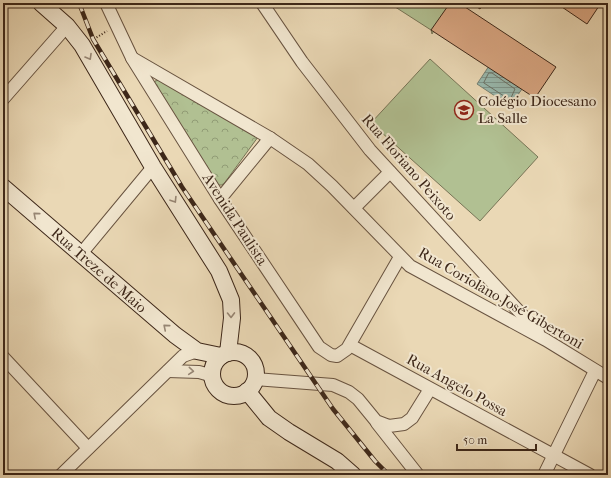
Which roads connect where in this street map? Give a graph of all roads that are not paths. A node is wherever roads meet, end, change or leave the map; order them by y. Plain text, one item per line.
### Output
1 (41, 3) edge
2 (106, 3) edge
3 (262, 3) edge
4 (67, 26) junction
5 (132, 58) junction
6 (3, 99) edge
7 (270, 138) junction
8 (153, 167) junction
9 (390, 172) junction
10 (3, 187) edge
11 (220, 199) junction
12 (354, 208) junction
13 (80, 255) junction
14 (400, 257) junction
15 (546, 340) junction
16 (350, 344) junction
17 (197, 351) junction
18 (224, 354) junction
19 (3, 357) edge
20 (168, 371) junction
21 (595, 371) junction
22 (212, 376) junction
23 (608, 378) edge
24 (251, 385) junction
25 (430, 389) junction
26 (376, 421) junction
27 (88, 448) junction
28 (554, 456) junction
29 (61, 475) edge
30 (353, 475) edge
31 (418, 475) edge
32 (544, 475) edge
33 (590, 475) edge

1 - 4 street
2 - 5 street, Avenida Paulista
3 - 9 street, Rua Floriano Peixoto
4 - 6 street
4 -> 8 street
5 - 7 street, Rua Coriolano José Gibertoni
5 - 11 street, Avenida Paulista
7 - 11 street
7 - 12 street, Rua Coriolano José Gibertoni
8 - 13 street
8 -> 18 street
9 - 12 street
9 - 15 street, Rua Floriano Peixoto
13 -> 10 street, Rua Treze de Maio
11 - 16 street, Avenida Paulista
12 - 14 street, Rua Coriolano José Gibertoni
17 -> 13 street, Rua Treze de Maio
14 - 15 street, Rua Coriolano José Gibertoni
14 - 16 street
15 - 21 street, Rua Coriolano José Gibertoni
16 - 25 street, Rua Angelo Possa
17 - 18 street, Rua Treze de Maio
17 - 20 street
18 - 22 street
18 - 24 street
19 - 27 street
20 -> 22 street
20 - 27 street
21 - 23 street, Rua Coriolano José Gibertoni
21 - 28 street
22 - 24 street
24 - 26 street
24 - 30 street
25 - 26 street
25 - 28 street, Rua Angelo Possa
26 - 31 street
27 - 29 street
28 - 32 street
28 - 33 street, Rua Angelo Possa

